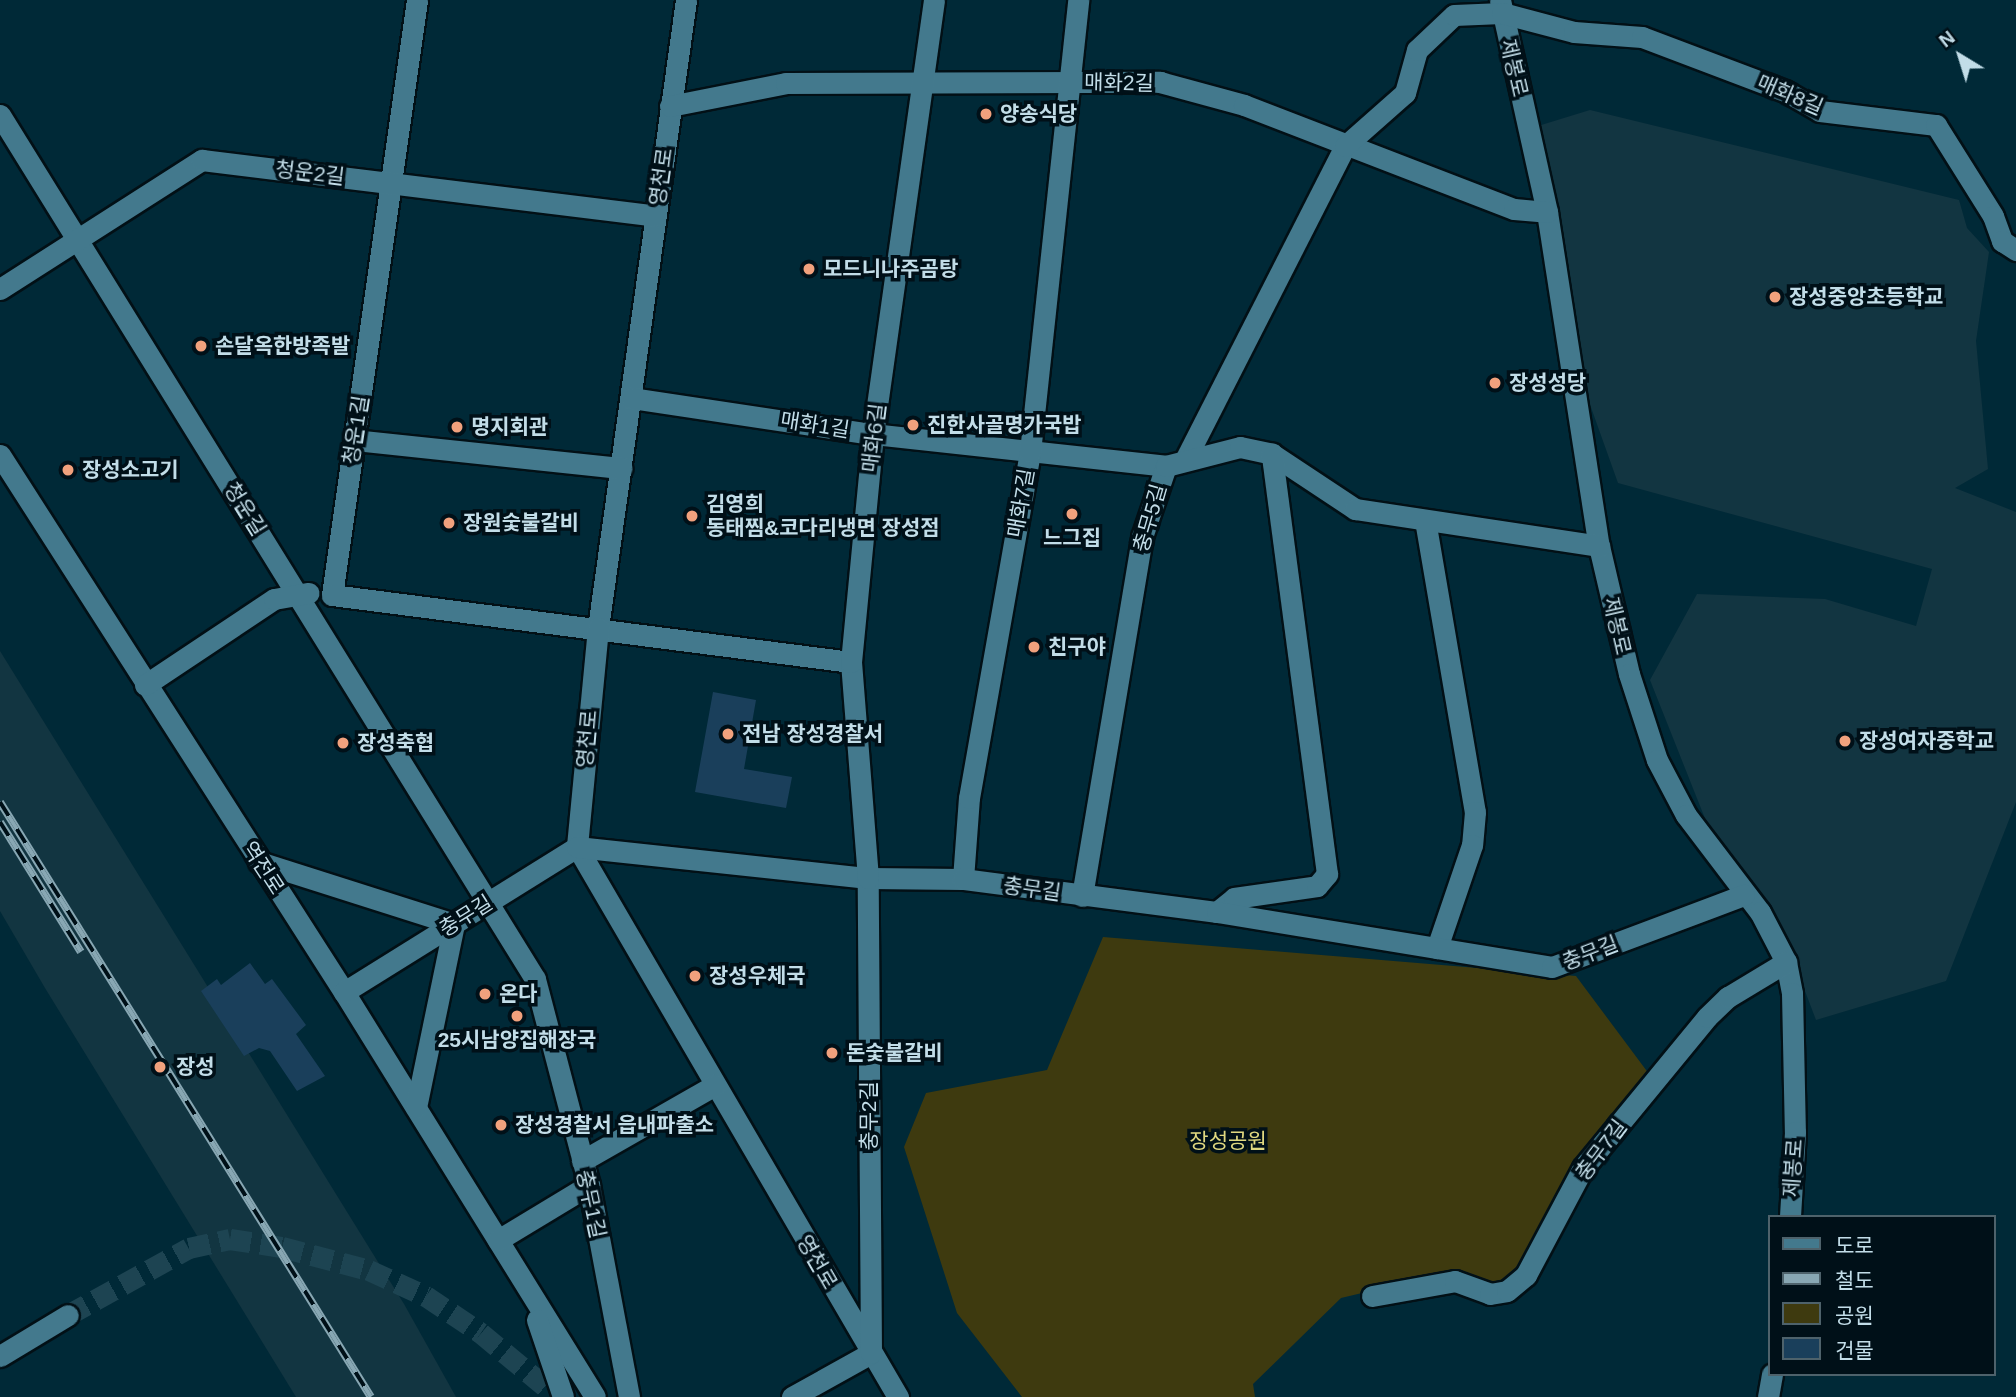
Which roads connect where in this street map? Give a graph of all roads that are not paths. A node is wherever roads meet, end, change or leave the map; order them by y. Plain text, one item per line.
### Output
1 (417, 0) edge
2 (686, 0) edge
3 (934, 0) edge
4 (1077, 0) edge
5 (1501, 7) edge
6 (1070, 82) junction
7 (922, 83) junction
8 (670, 106) junction
9 (0, 115) edge
10 (1345, 146) junction
11 (394, 183) junction
12 (1547, 212) junction
13 (656, 216) junction
14 (76, 241) junction
15 (2016, 250) edge
16 (0, 289) edge
17 (631, 398) junction
18 (873, 434) junction
19 (354, 440) junction
20 (1030, 452) junction
21 (1272, 454) junction
22 (0, 456) edge
23 (1175, 463) junction
24 (622, 468) junction
25 (1425, 520) junction
26 (1599, 546) junction
27 (298, 593) junction
28 (332, 594) junction
29 (598, 628) junction
30 (852, 662) junction
31 (145, 685) junction
32 (577, 846) junction
33 (259, 862) junction
34 (868, 878) junction
35 (963, 879) junction
36 (1744, 895) junction
37 (1082, 896) junction
38 (490, 901) junction
39 (1217, 912) junction
40 (454, 924) junction
41 (1437, 948) junction
42 (1786, 962) junction
43 (344, 992) junction
44 (715, 1085) junction
45 (416, 1107) junction
46 (582, 1161) junction
47 (589, 1185) junction
48 (1790, 1215) edge
49 (498, 1240) junction
50 (524, 1281) junction
51 (1372, 1296) dead end
52 (68, 1315) tunnel mouth
53 (870, 1353) junction
54 (0, 1356) edge
55 (1772, 1376) edge
56 (564, 1397) edge
57 (595, 1397) edge
58 (629, 1397) edge
59 (792, 1397) edge
60 (898, 1397) edge
61 (1768, 1397) edge

1 - 11 street, 청운1길
2 - 8 street, 영천로
3 - 7 street, 매화6길
4 - 6 street, 매화7길
5 - 10 street
5 - 12 street, 제봉로
5 - 15 street, 매화8길
6 - 7 street, 매화2길
6 - 10 street, 매화2길
6 - 20 street, 매화7길
7 - 8 street, 매화2길
7 - 18 street, 매화6길
8 - 13 street, 영천로
9 - 14 street, 청운길
10 - 12 street, 매화2길
10 - 23 street
11 - 13 street, 청운2길
11 - 14 street, 청운2길
11 - 19 street, 청운1길
12 - 26 street, 제봉로
13 - 17 street, 영천로
14 - 16 street, 청운2길
14 - 27 street, 청운길
17 - 18 street, 매화1길
17 - 24 street, 영천로
18 - 20 street, 매화1길
18 - 30 street, 매화6길
19 - 24 street
19 - 28 street, 청운1길
20 - 23 street, 매화1길
20 - 35 street, 매화7길
21 - 23 street, 충무5길
21 - 25 street, 충무5길
21 - 39 street
22 - 31 street, 역전로
23 - 37 street, 충무5길
24 - 29 street, 영천로
25 - 26 street, 충무5길
25 - 41 street
26 - 36 street, 제봉로
27 - 28 street
27 - 31 street
27 - 38 street, 청운길
28 - 29 street
29 - 30 street
29 - 32 street, 영천로
30 - 34 street, 매화6길
31 - 33 street, 역전로
32 - 34 street, 충무길
32 - 38 street, 충무길
32 - 44 street, 영천로
33 - 40 street
33 - 43 street, 역전로
34 - 35 street, 충무길
34 - 53 street, 충무2길
35 - 37 street, 충무길
36 - 41 street, 충무길
36 - 42 street, 제봉로
37 - 39 street, 충무길
38 - 40 street, 충무길
38 - 46 street, 충무1길
39 - 41 street, 충무길
40 - 43 street, 충무길
40 - 45 street
42 - 48 street, 제봉로
42 - 51 street, 충무7길
43 - 45 street, 역전로
44 - 46 street
44 - 53 street, 영천로
45 - 49 street, 역전로
46 - 47 street, 충무1길
47 - 49 street
47 - 58 street, 충무1길
49 - 50 street, 역전로
50 - 56 street, 역전로
50 - 57 street, 역전로
52 - 54 street
53 - 59 street
53 - 60 street, 영천로
55 - 61 street

